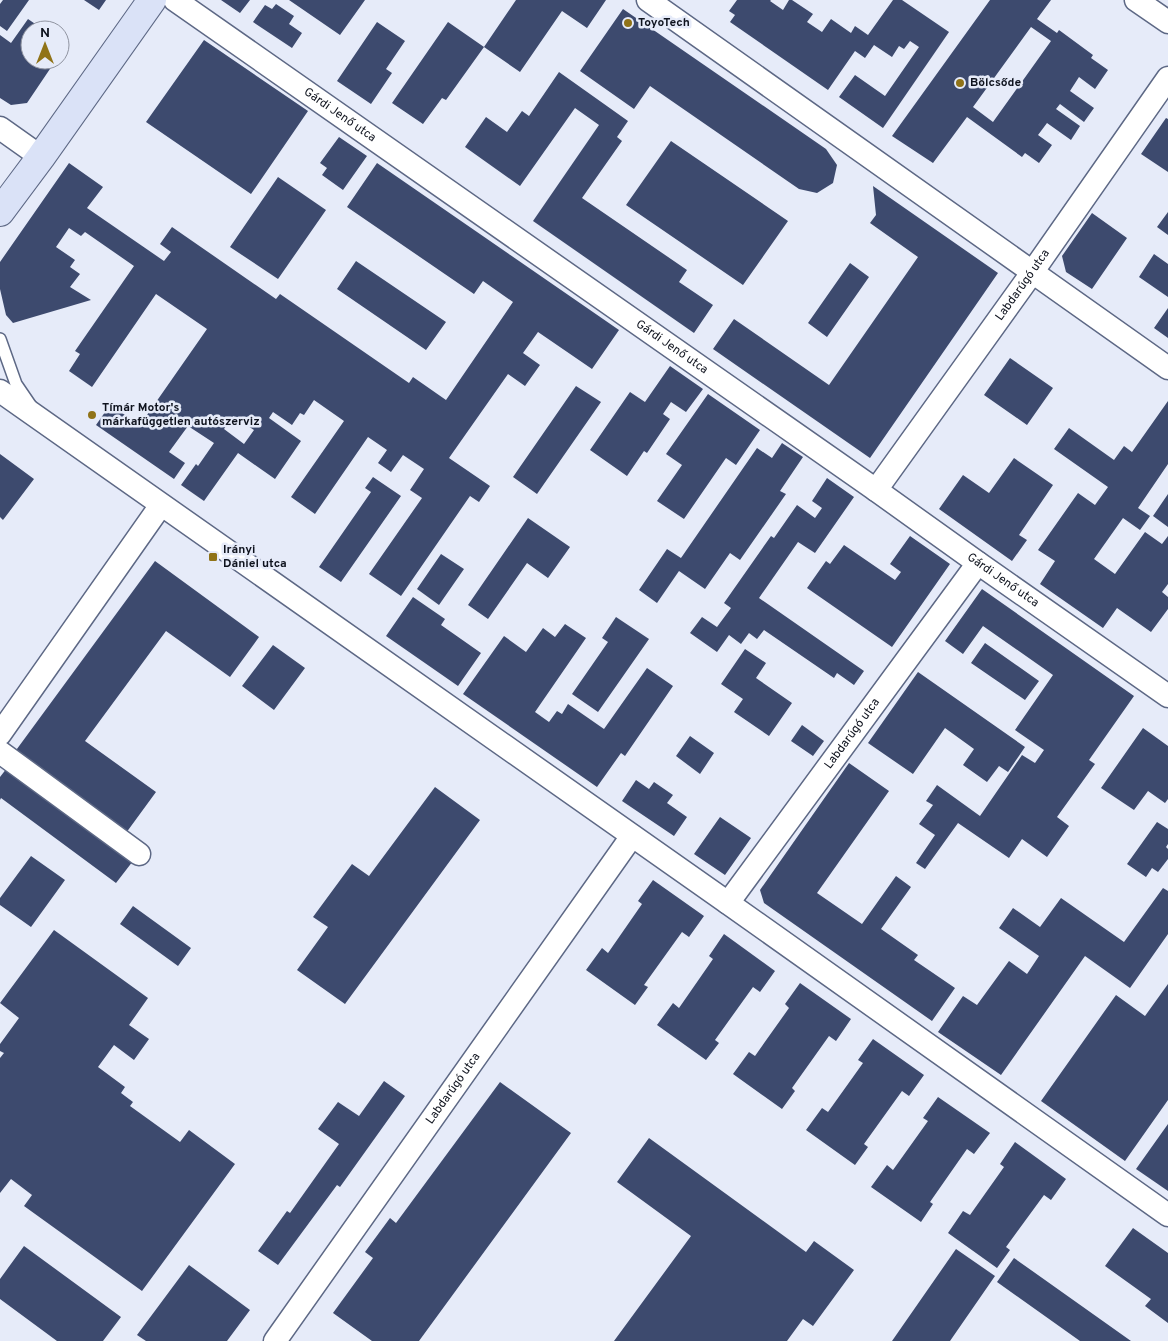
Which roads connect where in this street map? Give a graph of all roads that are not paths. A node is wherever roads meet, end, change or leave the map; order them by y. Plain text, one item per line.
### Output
1 (152, 0) edge
2 (175, 0) edge
3 (648, 0) edge
4 (1136, 0) edge
5 (1168, 22) edge
6 (1168, 78) edge
7 (0, 128) edge
8 (41, 157) junction
9 (0, 212) edge
10 (1032, 273) junction
11 (0, 339) edge
12 (1168, 368) edge
13 (0, 391) edge
14 (40, 420) junction
15 (876, 490) junction
16 (161, 505) junction
17 (978, 563) junction
18 (1168, 696) edge
19 (0, 734) edge
20 (0, 752) edge
21 (632, 836) junction
22 (139, 854) dead end
23 (728, 903) junction
24 (1168, 1215) edge
25 (275, 1341) edge

1 - 8 main road
2 - 15 street, Gárdi Jenő utca
3 - 10 street
4 - 5 street
6 - 10 street, Labdarúgó utca
7 - 8 street
8 - 9 main road
10 - 12 street
10 - 15 street, Labdarúgó utca
11 - 14 lane
13 - 14 street
14 - 16 street
15 - 17 street, Gárdi Jenő utca
16 - 19 street
16 - 21 street
17 - 18 street, Gárdi Jenő utca
17 - 23 street, Labdarúgó utca
20 - 22 street
21 - 23 street
21 - 25 street, Labdarúgó utca
23 - 24 street

